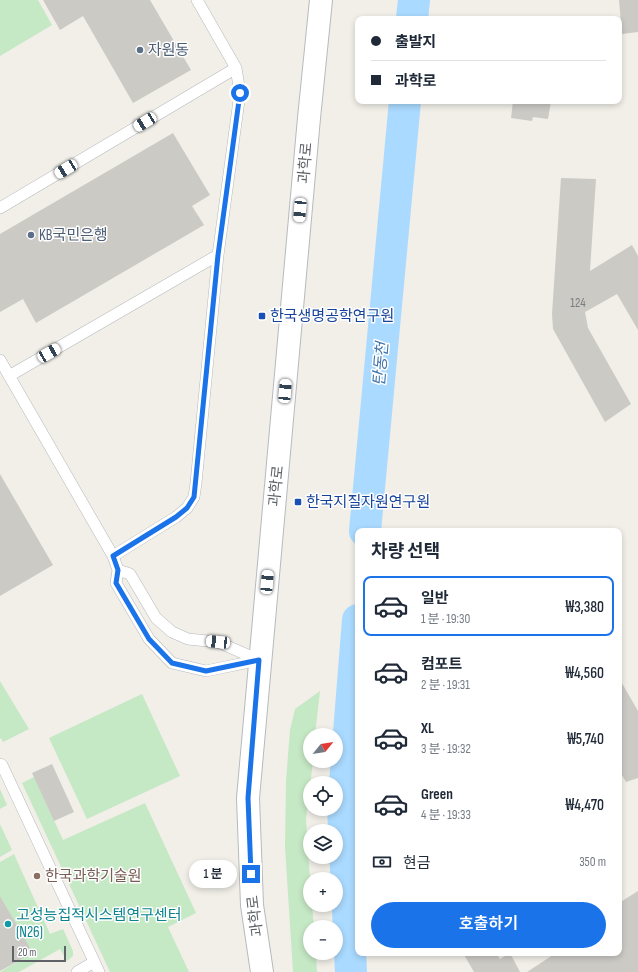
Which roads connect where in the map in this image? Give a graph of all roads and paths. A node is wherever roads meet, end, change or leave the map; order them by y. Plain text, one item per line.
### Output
1 (197, 0) edge
2 (321, 0) edge
3 (236, 68) junction
4 (0, 208) edge
5 (218, 255) junction
6 (0, 360) edge
7 (9, 376) junction
8 (113, 556) junction
9 (118, 570) junction
10 (259, 660) junction
11 (0, 764) edge
12 (96, 967) edge
13 (77, 972) edge
14 (262, 972) edge

1 - 3 lane
2 - 10 main road, 과학로
3 - 4 lane
3 - 5 lane
5 - 7 lane
5 - 8 lane
6 - 7 lane
7 - 8 lane
8 - 9 lane
9 - 10 lane
9 - 10 lane
10 - 14 main road, 과학로
11 - 12 lane
12 - 13 lane

